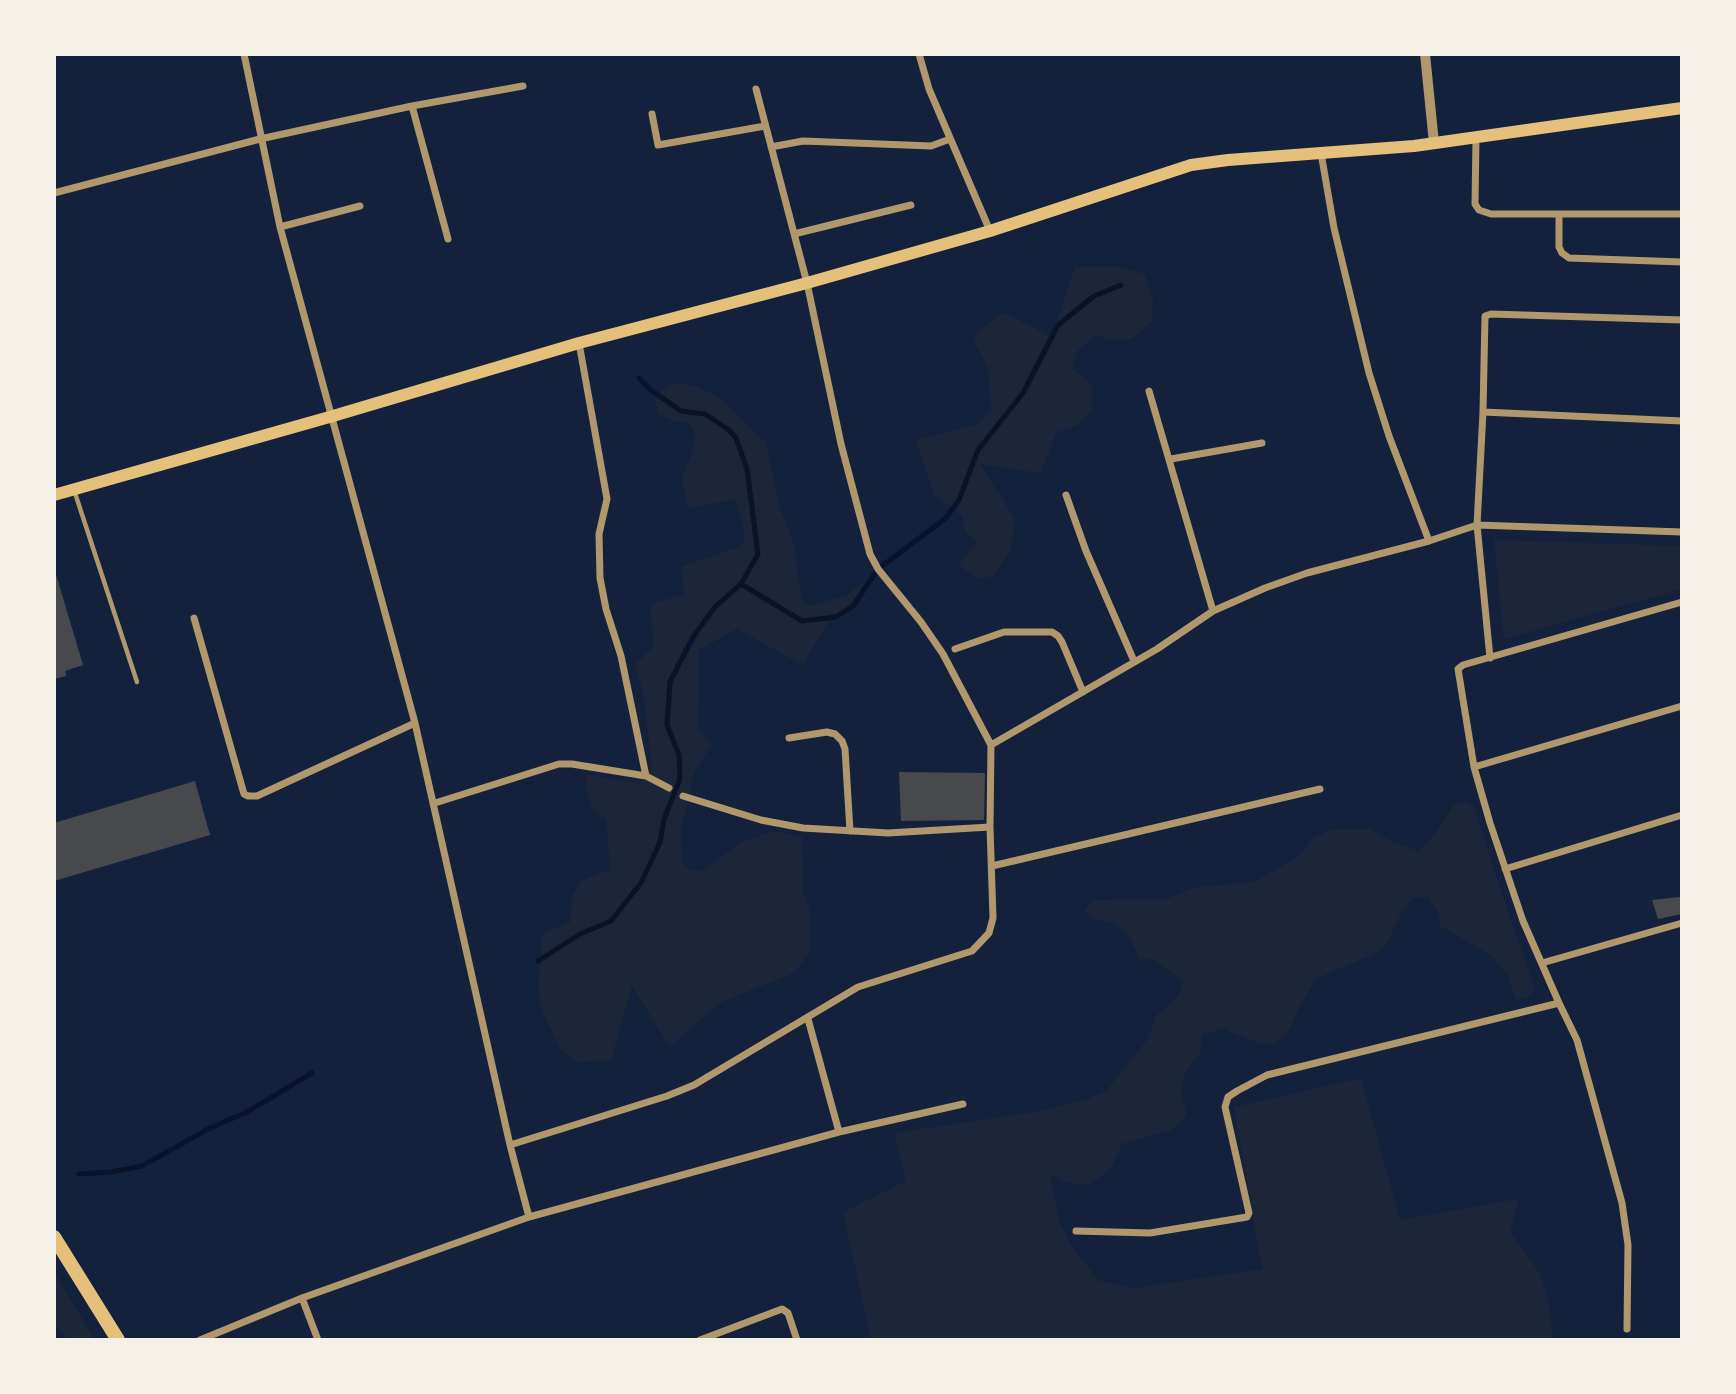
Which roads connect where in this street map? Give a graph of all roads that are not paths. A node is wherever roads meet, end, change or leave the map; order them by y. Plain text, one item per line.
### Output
1 (244, 54) edge
2 (919, 54) edge
3 (1426, 54) edge
4 (523, 86) dead end
5 (757, 89) dead end
6 (412, 106) junction
7 (1682, 108) edge
8 (652, 114) dead end
9 (765, 126) junction
10 (1476, 138) junction
11 (260, 139) junction
12 (950, 139) junction
13 (1434, 143) junction
14 (771, 147) junction
15 (1321, 153) junction
16 (54, 194) edge
17 (911, 205) dead end
18 (360, 206) dead end
19 (1559, 214) junction
20 (1682, 214) edge
21 (280, 227) junction
22 (990, 231) junction
23 (794, 234) junction
24 (448, 239) dead end
25 (1682, 261) edge
26 (807, 283) junction
27 (1682, 320) edge
28 (579, 343) junction
29 (1149, 391) dead end
30 (1483, 412) junction
31 (332, 416) junction
32 (1682, 421) edge
33 (1262, 443) dead end
34 (1171, 459) junction
35 (74, 489) junction
36 (54, 495) edge
37 (1066, 495) dead end
38 (1477, 525) junction
39 (1682, 532) edge
40 (1429, 541) junction
41 (1682, 602) edge
42 (1213, 611) junction
43 (194, 618) dead end
44 (955, 649) dead end
45 (1490, 658) junction
46 (1134, 662) junction
47 (137, 682) dead end
48 (1083, 692) junction
49 (1682, 706) edge
50 (415, 723) junction
51 (789, 738) dead end
52 (991, 745) junction
53 (1475, 766) junction
54 (646, 776) junction
55 (669, 788) dead end
56 (1320, 789) dead end
57 (683, 796) dead end
58 (435, 803) junction
59 (1682, 816) edge
60 (990, 827) junction
61 (850, 831) junction
62 (992, 866) junction
63 (1505, 869) junction
64 (1682, 923) edge
65 (1542, 963) junction
66 (1559, 1003) junction
67 (808, 1019) junction
68 (962, 1104) dead end
69 (839, 1132) junction
70 (510, 1145) junction
71 (529, 1217) junction
72 (1076, 1231) dead end
73 (54, 1237) edge
74 (302, 1298) junction
75 (1627, 1329) dead end
76 (118, 1340) edge
77 (200, 1340) edge
78 (318, 1340) edge
79 (699, 1340) edge
80 (797, 1340) edge

1 - 11 street
2 - 12 street
3 - 13 street
4 - 6 street
5 - 9 street
6 - 11 street
6 - 24 street
7 - 10 main road
8 - 9 street
9 - 14 street
10 - 13 main road
10 - 19 street
11 - 16 street
11 - 21 street
12 - 14 street
12 - 22 street
13 - 15 main road
14 - 23 street
15 - 22 main road
15 - 40 street
17 - 23 street
18 - 21 street
19 - 20 street
19 - 25 street
21 - 31 street
22 - 26 main road
23 - 26 street
26 - 28 main road
26 - 52 street
27 - 30 street
28 - 31 main road
28 - 54 street
29 - 34 street
30 - 32 street
30 - 38 street
31 - 35 main road
31 - 50 street
33 - 34 street
34 - 42 street
35 - 36 main road
35 - 47 lane
37 - 46 street
38 - 39 street
38 - 40 street
38 - 45 street
40 - 42 street
41 - 45 street
42 - 46 street
43 - 50 street
44 - 48 street
45 - 53 street
46 - 48 street
48 - 52 street
49 - 53 street
50 - 58 street
51 - 61 street
52 - 60 street
53 - 63 street
54 - 55 street
54 - 58 street
56 - 62 street
57 - 61 street
58 - 70 street
59 - 63 street
60 - 61 street
60 - 62 street
62 - 67 street
63 - 65 street
64 - 65 street
65 - 66 street
66 - 72 street
66 - 75 street
67 - 69 street
67 - 70 street
68 - 69 street
69 - 71 street
70 - 71 street
71 - 74 street
73 - 76 main road
74 - 77 street
74 - 78 street
79 - 80 street

